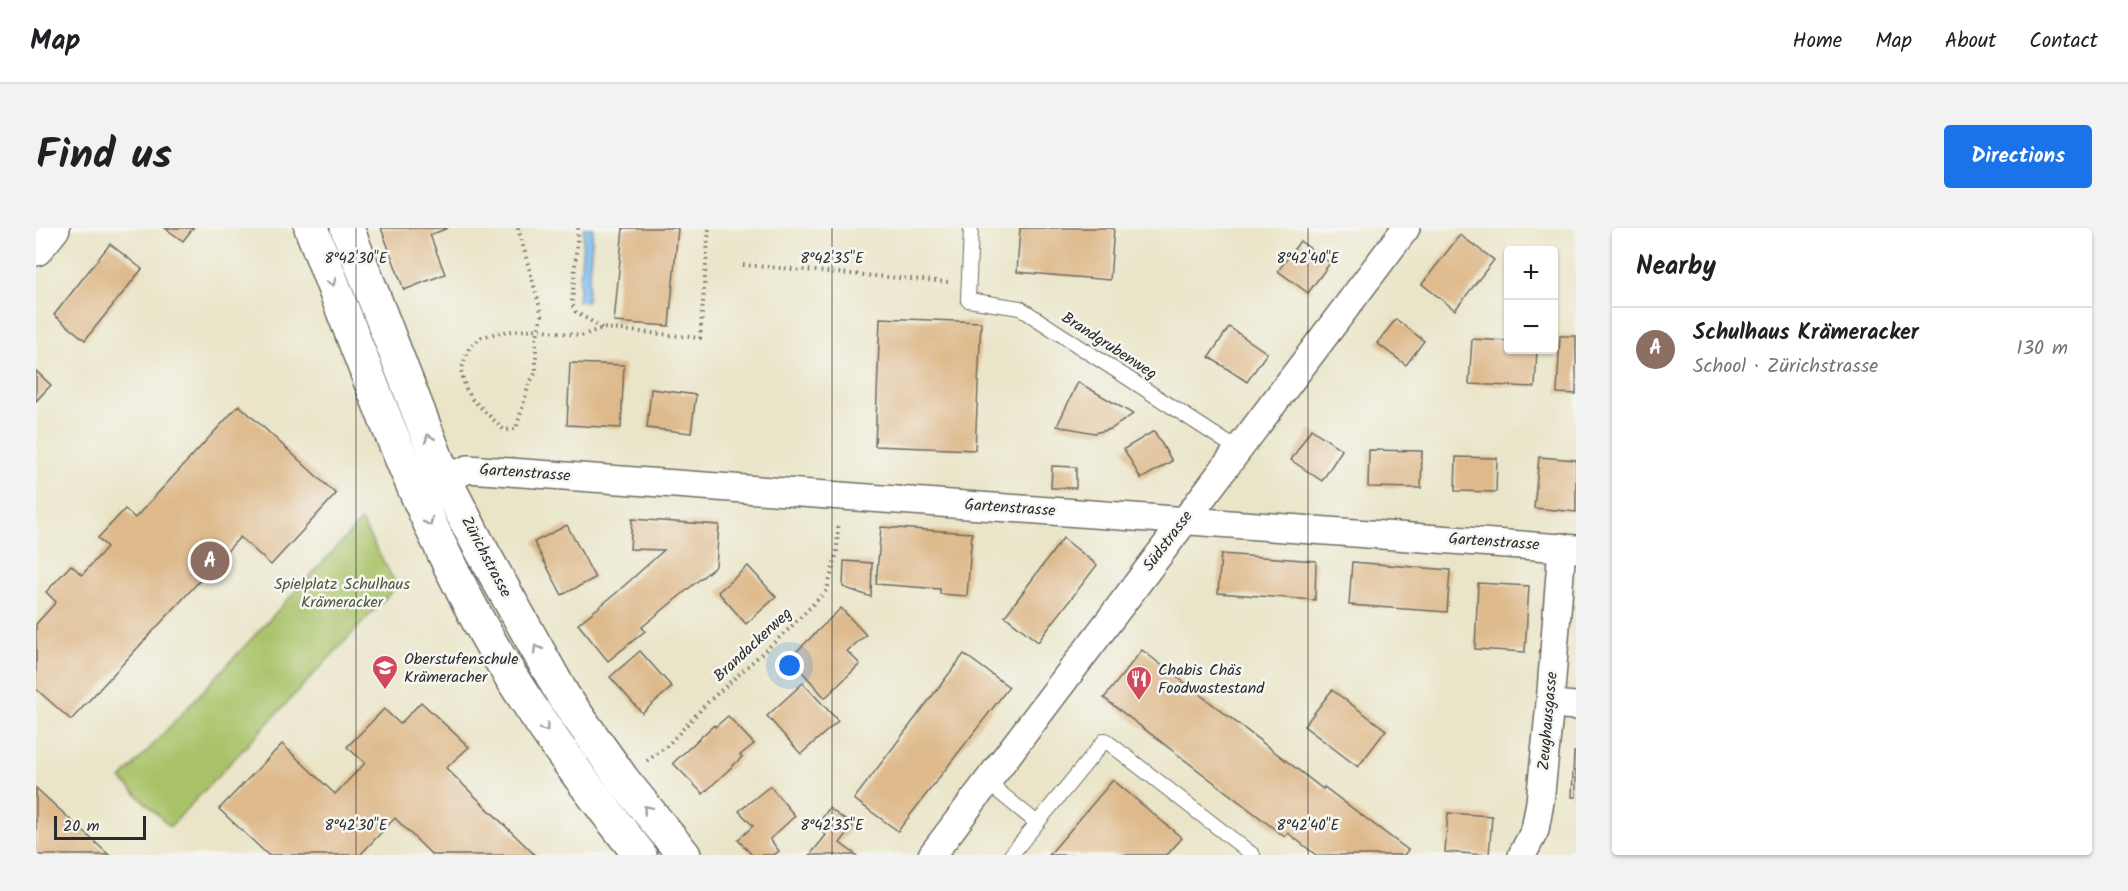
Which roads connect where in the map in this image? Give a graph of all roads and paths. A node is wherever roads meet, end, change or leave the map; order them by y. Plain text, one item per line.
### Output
1 (53, 228) edge
2 (311, 228) edge
3 (347, 228) edge
4 (518, 228) edge
5 (578, 228) edge
6 (709, 228) edge
7 (971, 228) edge
8 (1406, 228) edge
9 (36, 249) edge
10 (743, 265) dead end
11 (969, 284) junction
12 (602, 328) junction
13 (539, 329) junction
14 (1237, 449) junction
15 (446, 480) junction
16 (839, 495) junction
17 (1184, 521) junction
18 (1569, 548) edge
19 (1563, 705) edge
20 (623, 780) junction
21 (987, 782) junction
22 (1037, 823) junction
23 (640, 855) edge
24 (684, 855) edge
25 (932, 855) edge
26 (1011, 855) edge
27 (1252, 855) edge
28 (1522, 855) edge

1 - 9 main road
2 -> 23 main road, Zürichstrasse
15 -> 3 main road, Zürichstrasse
4 - 13 path
5 - 12 path
6 - 12 path
7 - 11 lane
8 - 14 street, Südstrasse
10 - 11 path
11 - 14 lane, Brandgrubenweg
12 - 13 path
13 - 13 path
14 - 17 street, Südstrasse
15 - 16 street, Gartenstrasse
20 -> 15 main road, Zürichstrasse
16 - 17 street, Gartenstrasse
16 - 20 path, Brandackerweg
17 - 18 street, Gartenstrasse
17 - 21 street, Südstrasse
18 - 19 street, Zeughausgasse
19 - 28 street, Zeughausgasse
24 -> 20 main road, Zürichstrasse
21 - 22 lane
21 - 25 street, Südstrasse
22 - 26 lane
22 - 27 lane

